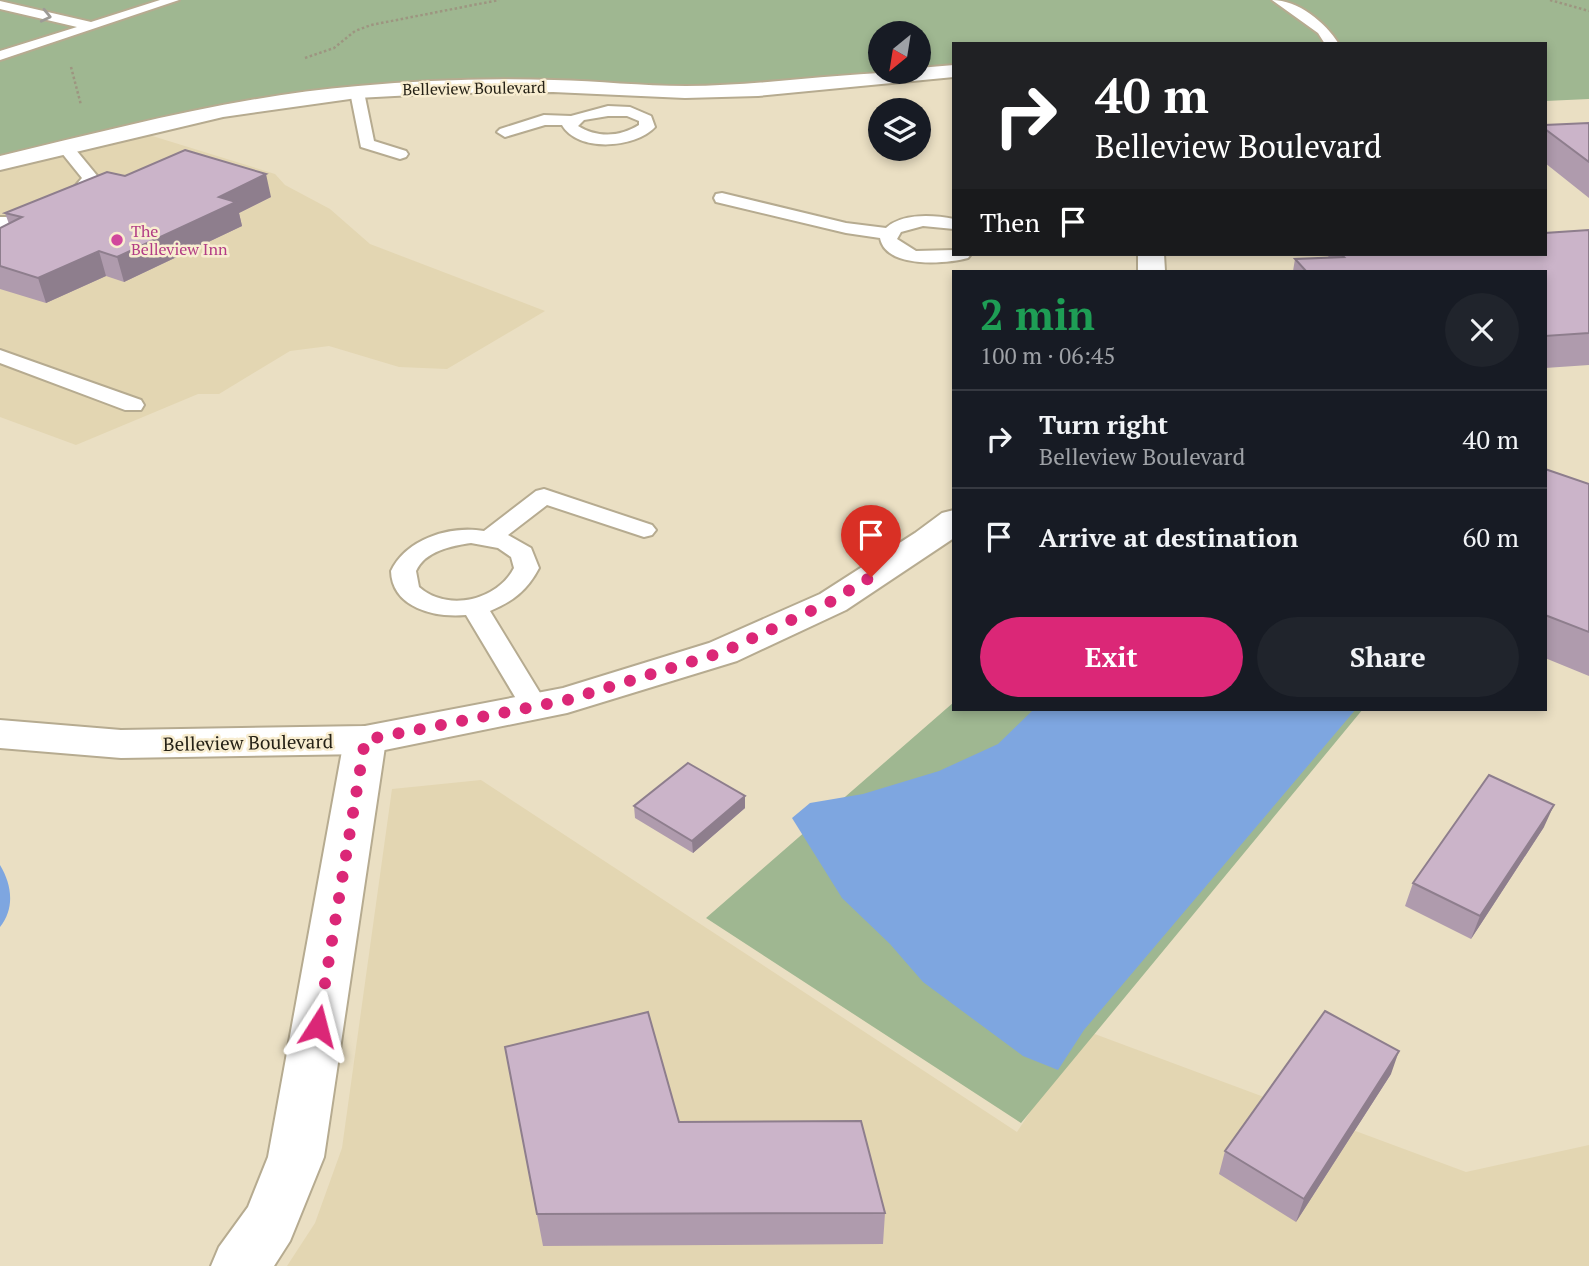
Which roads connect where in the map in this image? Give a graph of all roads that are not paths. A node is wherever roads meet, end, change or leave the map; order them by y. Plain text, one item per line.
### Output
1 (173, 0) edge
2 (1278, 0) edge
3 (0, 5) edge
4 (92, 26) junction
5 (1331, 42) edge
6 (0, 56) edge
7 (952, 71) edge
8 (633, 90) junction
9 (357, 92) junction
10 (619, 111) junction
11 (573, 121) junction
12 (505, 132) dead end
13 (65, 147) junction
14 (400, 154) dead end
15 (0, 163) edge
16 (72, 193) edge
17 (722, 198) dead end
18 (952, 222) edge
19 (889, 234) junction
20 (952, 256) edge
21 (0, 356) edge
22 (133, 405) dead end
23 (952, 522) edge
24 (644, 530) dead end
25 (491, 537) junction
26 (474, 606) junction
27 (534, 706) junction
28 (0, 734) edge
29 (365, 740) junction
30 (240, 1266) edge

1 - 4 lane
2 - 5 lane
3 -> 4 lane
4 - 6 lane
7 - 8 street, Belleview Boulevard
8 - 9 street, Belleview Boulevard
8 - 10 lane
9 - 13 street, Belleview Boulevard
9 - 14 lane
10 - 11 lane
10 - 11 lane
11 - 12 lane
13 - 15 street, Belleview Boulevard
13 - 16 lane
17 - 19 lane
18 - 19 lane
19 - 20 lane
21 - 22 lane
23 - 27 street, Belleview Boulevard
24 - 25 lane
25 - 26 lane
25 - 26 lane
26 - 27 lane
27 - 29 street, Belleview Boulevard
28 - 29 street, Belleview Boulevard
29 - 30 street

